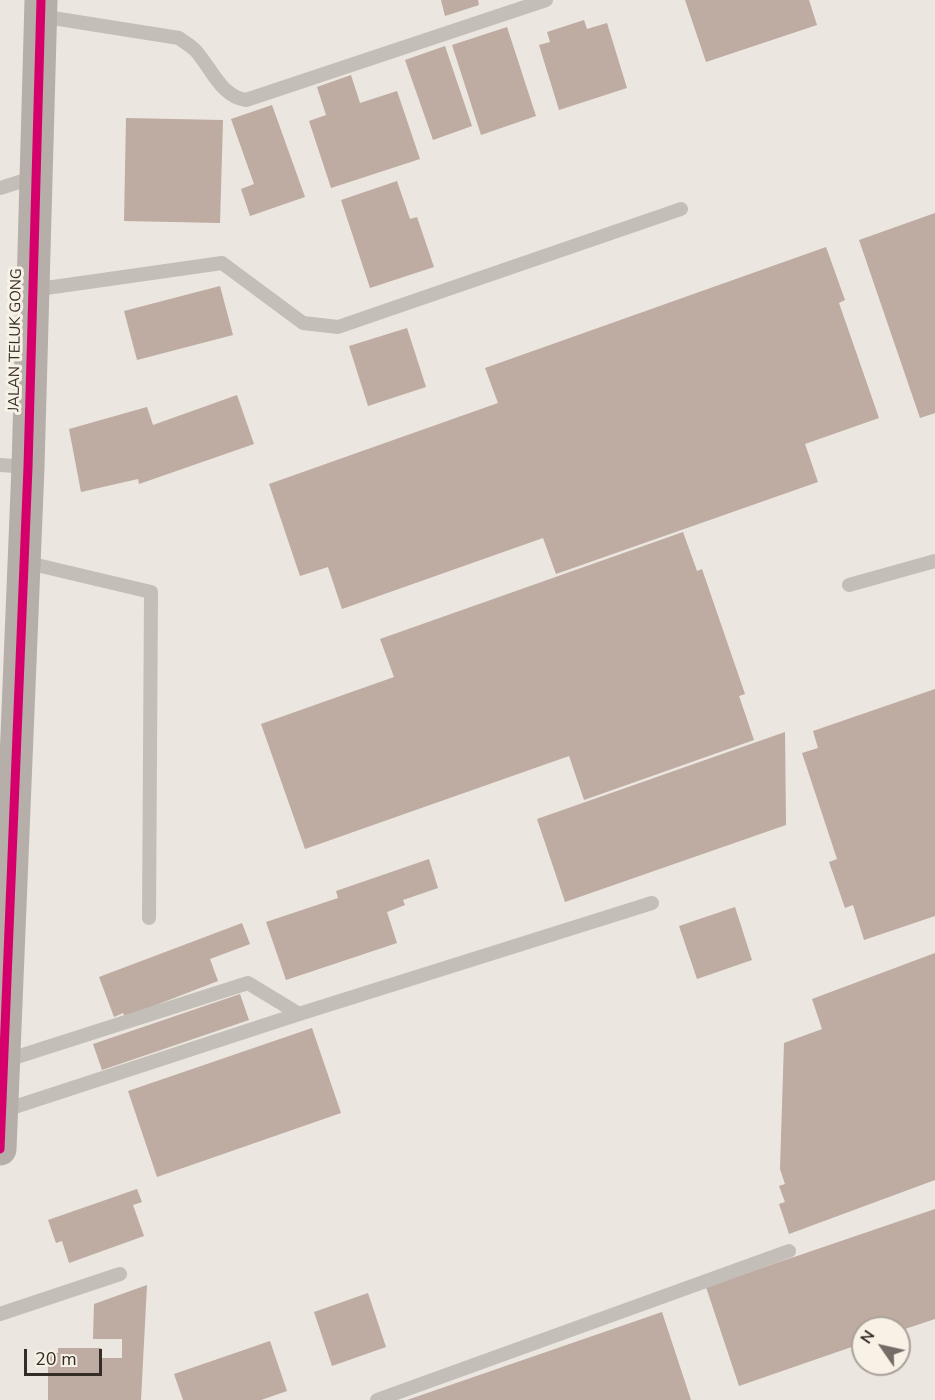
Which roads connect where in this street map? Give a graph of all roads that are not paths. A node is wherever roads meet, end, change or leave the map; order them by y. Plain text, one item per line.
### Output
1 (546, 0) edge
2 (40, 8) edge
3 (35, 177) junction
4 (0, 188) edge
5 (681, 209) dead end
6 (32, 290) junction
7 (14, 466) edge
8 (935, 561) edge
9 (24, 562) junction
10 (849, 585) dead end
11 (652, 903) dead end
12 (149, 918) dead end
13 (299, 1014) junction
14 (3, 1061) junction
15 (2, 1111) junction
16 (0, 1149) edge
17 (789, 1251) dead end
18 (120, 1274) dead end
19 (0, 1314) edge
20 (377, 1400) edge

1 - 2 lane
2 - 3 street, JALAN TELUK GONG
3 - 4 lane
3 - 6 street, JALAN TELUK GONG
5 - 6 lane
6 - 7 street, JALAN TELUK GONG
7 - 9 street, JALAN TELUK GONG
8 - 10 lane
9 - 12 lane
9 - 14 street, JALAN TELUK GONG
11 - 13 lane
13 - 14 lane
13 - 15 lane
14 - 15 street, JALAN TELUK GONG
15 - 16 street, JALAN TELUK GONG
17 - 20 lane
18 - 19 lane

